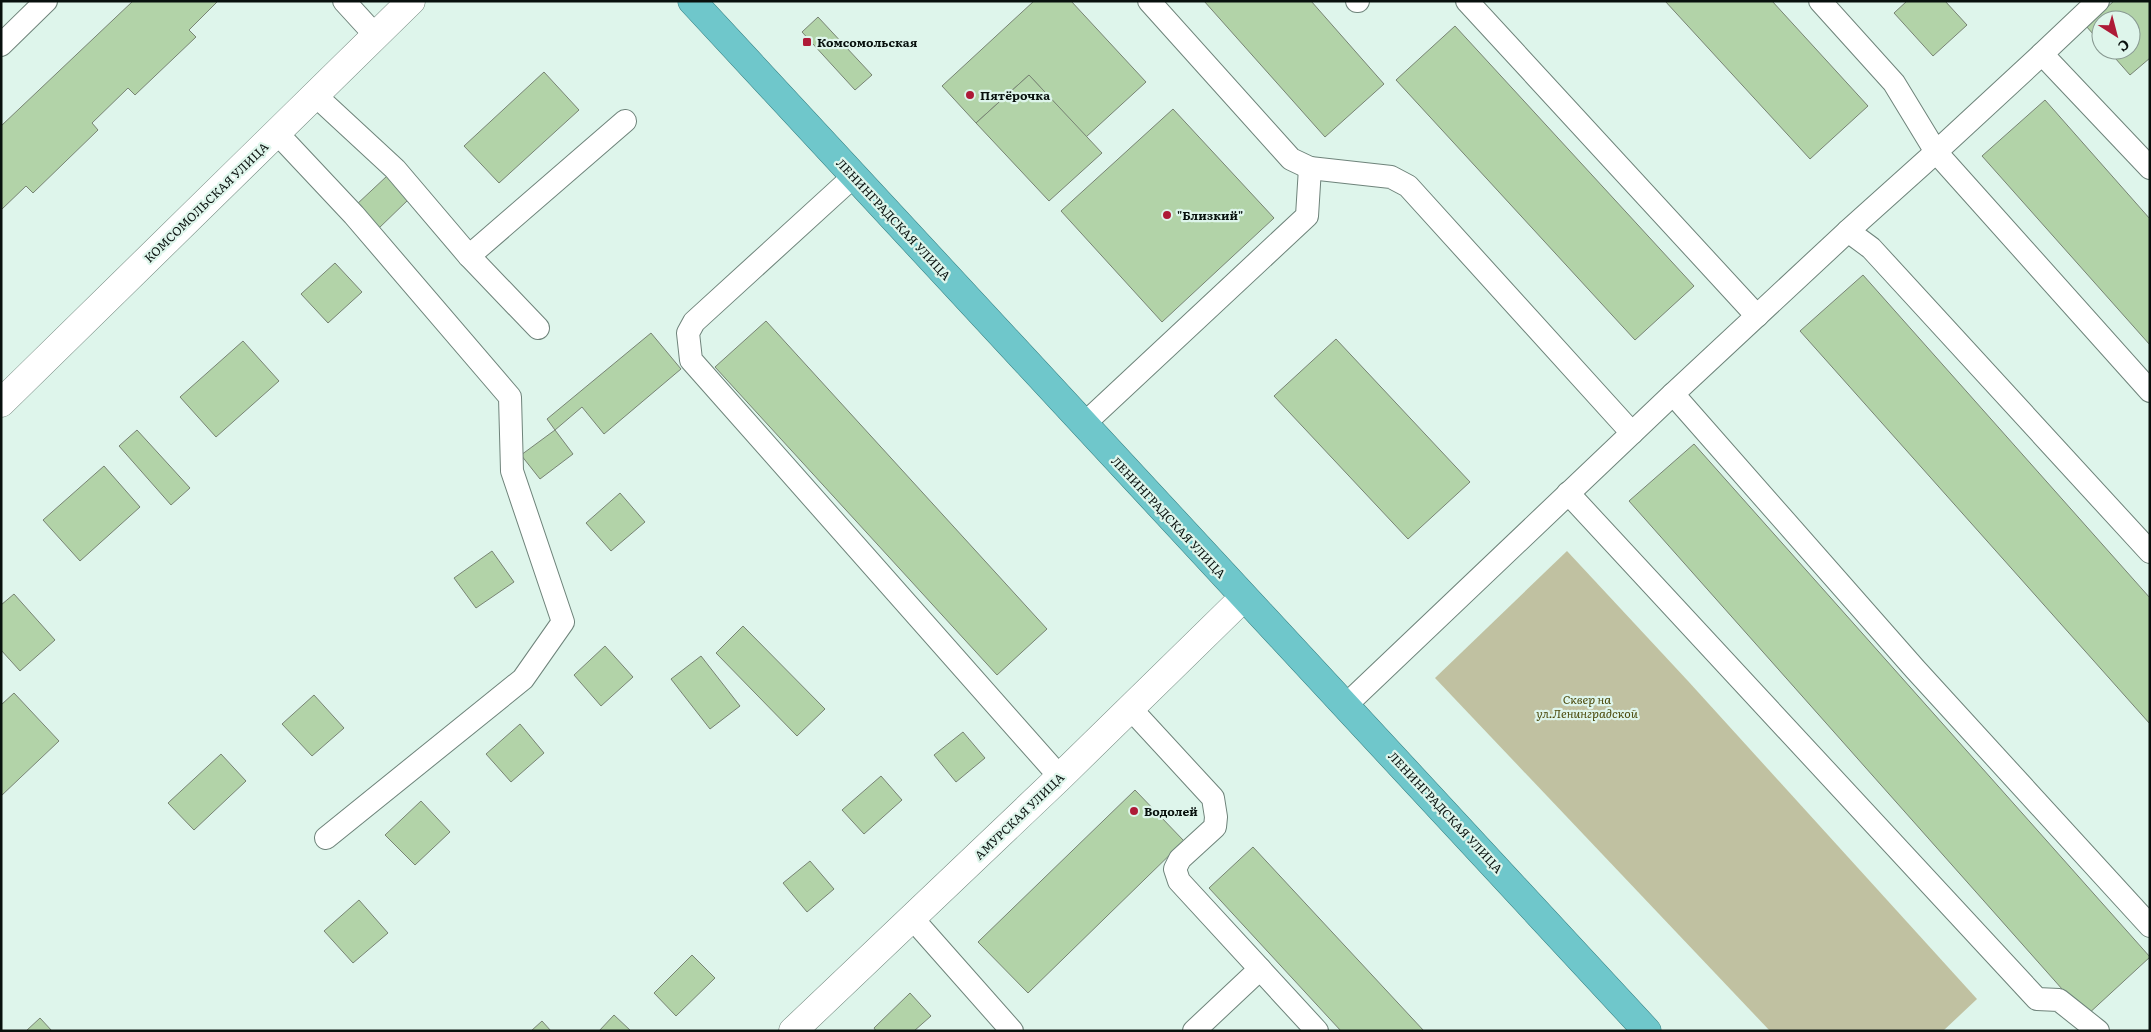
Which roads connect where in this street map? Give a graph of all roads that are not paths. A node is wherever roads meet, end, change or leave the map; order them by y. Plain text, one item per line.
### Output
1 (46, 1) edge
2 (344, 1) edge
3 (411, 1) edge
4 (692, 1) edge
5 (1149, 1) edge
6 (1467, 1) edge
7 (1820, 1) edge
8 (2098, 1) edge
9 (376, 36) junction
10 (1, 45) edge
11 (2042, 54) junction
12 (315, 95) junction
13 (625, 121) dead end
14 (277, 133) junction
15 (1936, 152) junction
16 (1310, 168) junction
17 (2150, 168) edge
18 (854, 176) junction
19 (1848, 231) junction
20 (469, 256) junction
21 (1757, 316) junction
22 (538, 328) dead end
23 (2150, 391) edge
24 (1672, 394) junction
25 (1, 404) edge
26 (1083, 425) junction
27 (1632, 433) junction
28 (1568, 493) junction
29 (2150, 552) edge
30 (1243, 598) junction
31 (1346, 705) junction
32 (1130, 708) junction
33 (1060, 777) junction
34 (326, 838) dead end
35 (912, 918) junction
36 (2150, 926) edge
37 (1260, 969) junction
38 (793, 1031) edge
39 (1012, 1031) edge
40 (1194, 1031) edge
41 (1317, 1031) edge
42 (1647, 1031) edge
43 (2098, 1031) edge

1 - 10 lane
2 - 9 lane
3 - 9 street, КОМСОМОЛЬСКАЯ УЛИЦА
4 - 18 highway, ЛЕНИНГРАДСКАЯ УЛИЦА
5 - 16 lane
6 - 21 lane
7 - 15 lane
8 - 11 lane
9 - 12 street, КОМСОМОЛЬСКАЯ УЛИЦА
11 - 15 lane
11 - 17 lane
12 - 14 street, КОМСОМОЛЬСКАЯ УЛИЦА
12 - 20 lane
13 - 20 lane
14 - 25 street, КОМСОМОЛЬСКАЯ УЛИЦА
14 - 34 lane
15 - 19 lane
15 - 23 lane
16 - 26 lane
16 - 27 lane
18 - 26 highway, ЛЕНИНГРАДСКАЯ УЛИЦА
18 - 33 lane
19 - 21 lane
19 - 29 lane
20 - 22 lane
21 - 24 lane
24 - 27 lane
24 - 36 lane
26 - 30 highway, ЛЕНИНГРАДСКАЯ УЛИЦА
27 - 28 lane
28 - 31 lane
28 - 43 lane
30 - 31 highway, ЛЕНИНГРАДСКАЯ УЛИЦА
30 - 32 street, АМУРСКАЯ УЛИЦА
31 - 42 highway, ЛЕНИНГРАДСКАЯ УЛИЦА
32 - 33 street, АМУРСКАЯ УЛИЦА
32 - 37 lane
33 - 35 street, АМУРСКАЯ УЛИЦА
35 - 38 street, АМУРСКАЯ УЛИЦА
35 - 39 lane
37 - 40 lane
37 - 41 lane

